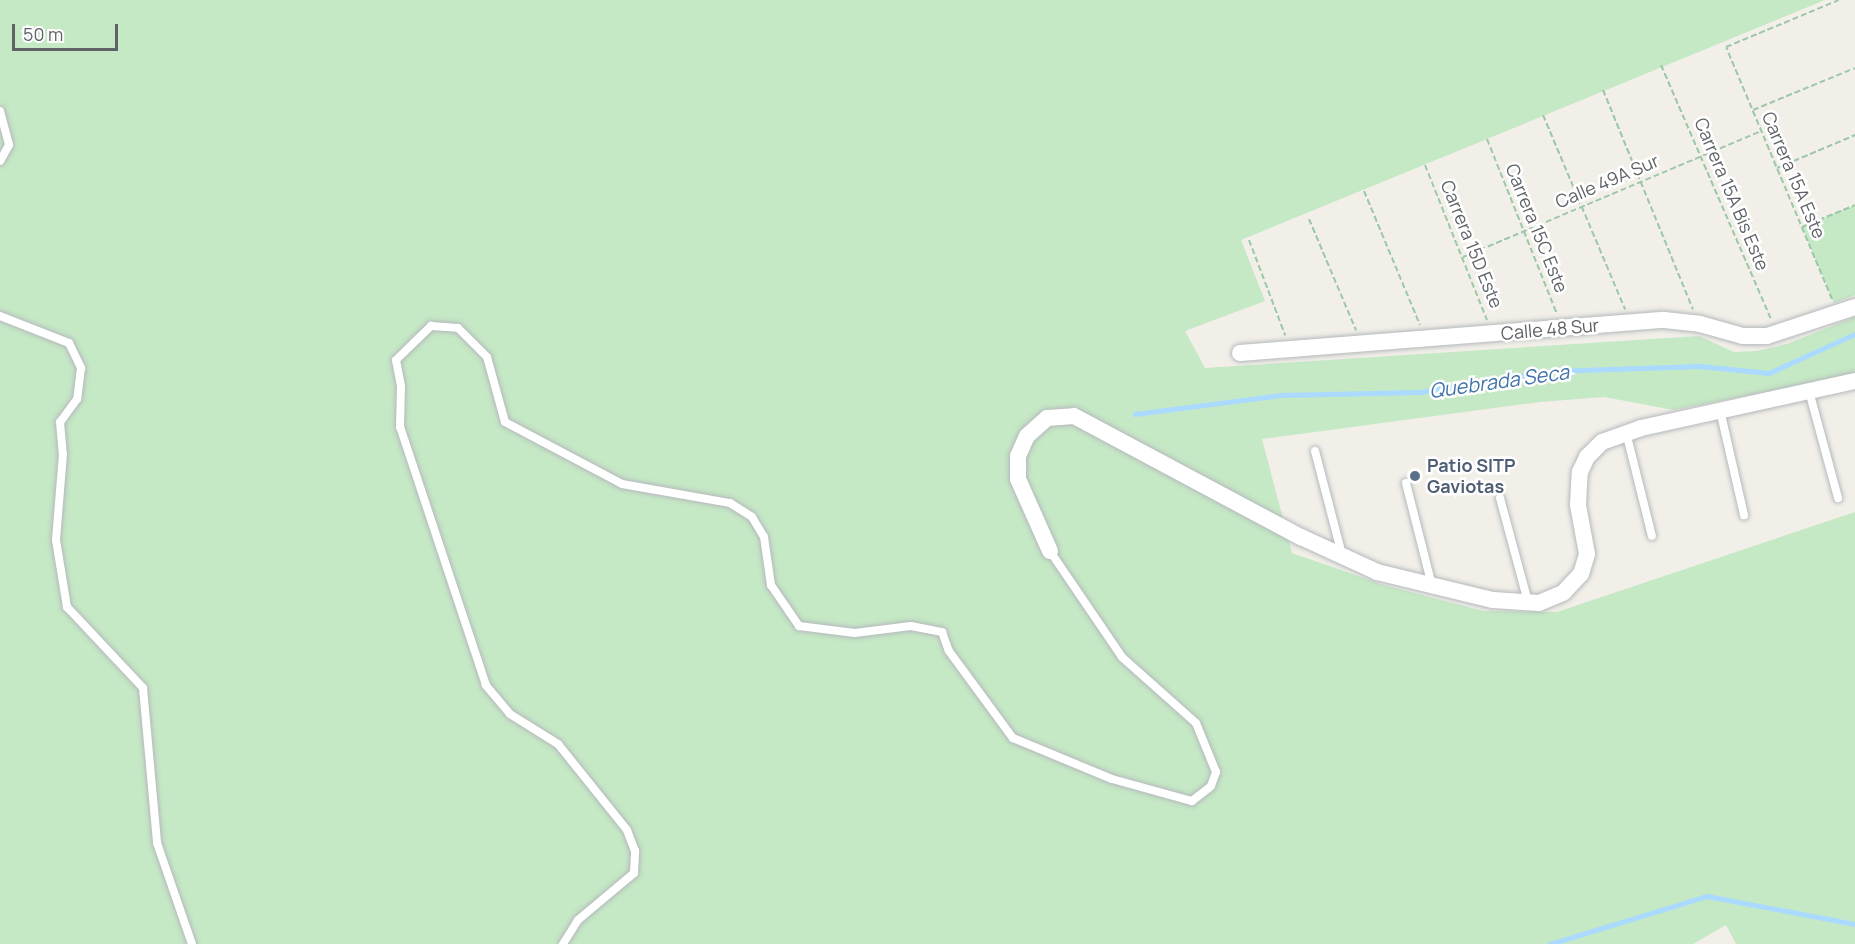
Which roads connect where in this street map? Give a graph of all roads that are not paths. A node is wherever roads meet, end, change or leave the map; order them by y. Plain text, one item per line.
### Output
1 (0, 111) edge
2 (0, 161) edge
3 (1855, 307) edge
4 (0, 316) edge
5 (1240, 353) dead end
6 (1855, 381) edge
7 (1809, 390) junction
8 (1720, 410) junction
9 (1626, 432) junction
10 (1315, 451) dead end
11 (1406, 483) dead end
12 (1500, 498) dead end
13 (1838, 498) dead end
14 (1744, 515) dead end
15 (1652, 536) dead end
16 (1050, 551) joint
17 (1342, 556) junction
18 (1432, 586) junction
19 (1528, 602) junction
20 (192, 944) edge
21 (563, 944) edge

1 - 2 lane
3 - 5 street, Calle 48 Sur
4 - 20 lane
6 - 7 street
7 - 8 street
7 - 13 lane
8 - 9 street
8 - 14 lane
9 - 15 lane
9 - 19 street
10 - 17 lane
11 - 18 lane
12 - 19 lane
16 - 17 street
16 - 21 lane
17 - 18 street
18 - 19 street

